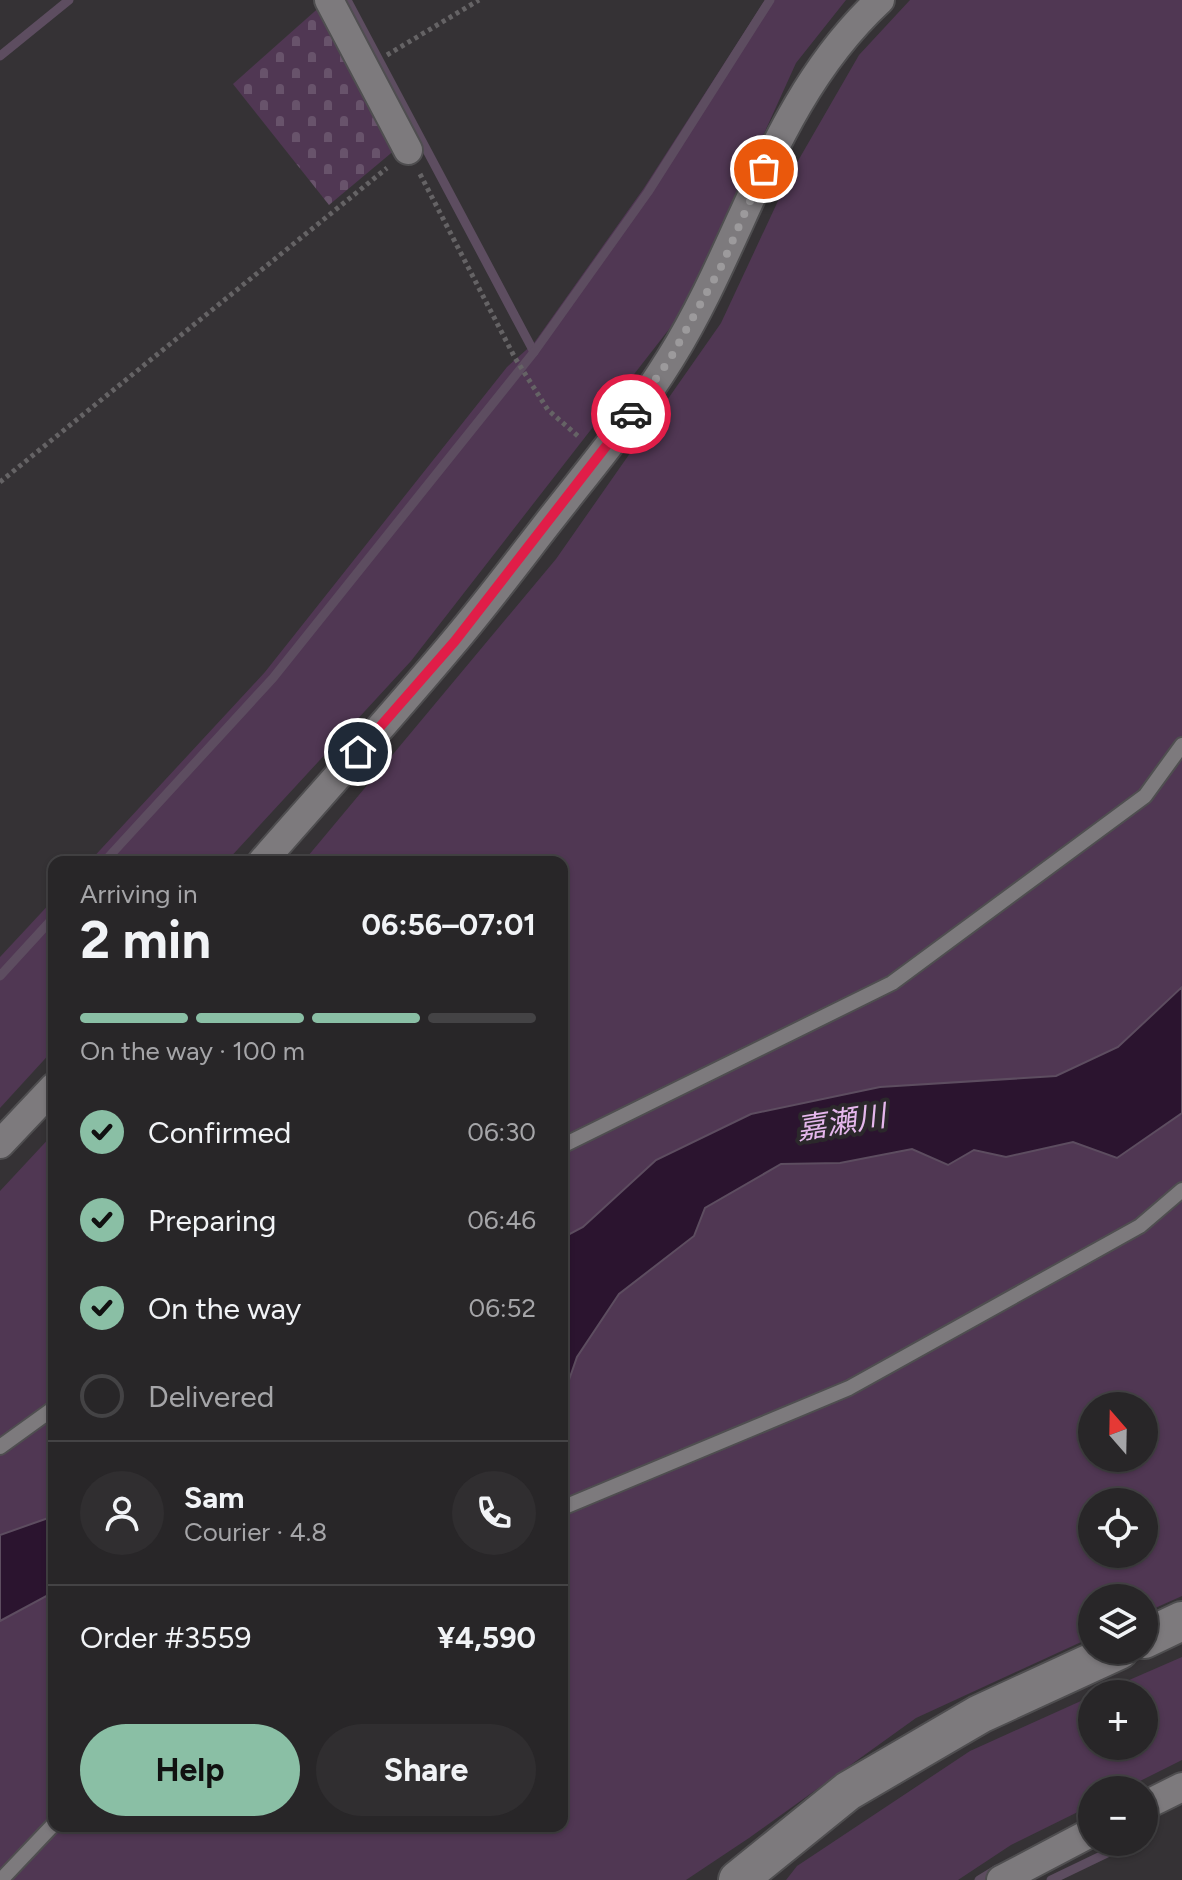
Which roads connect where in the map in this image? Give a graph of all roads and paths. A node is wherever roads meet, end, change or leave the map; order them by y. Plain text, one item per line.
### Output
1 (329, 0) edge
2 (479, 0) edge
3 (880, 0) edge
4 (390, 54) dead end
5 (408, 150) junction
6 (601, 455) junction
7 (0, 482) edge
8 (1182, 745) edge
9 (267, 856) edge
10 (48, 1093) edge
11 (568, 1143) edge
12 (0, 1144) edge
13 (1182, 1190) edge
14 (48, 1412) edge
15 (0, 1447) edge
16 (568, 1505) edge
17 (1182, 1621) edge
18 (1158, 1632) edge
19 (1089, 1664) edge
20 (1182, 1787) edge
21 (1158, 1799) edge
22 (48, 1830) edge
23 (1078, 1839) edge
24 (1, 1880) edge
25 (738, 1880) edge
26 (1001, 1880) edge

1 - 5 street
2 - 4 path
3 - 6 street
5 - 6 path
5 - 7 path
6 - 9 street
8 - 11 lane
10 - 12 street
13 - 16 lane
14 - 15 lane
17 - 18 main road
19 - 25 main road
20 - 21 street
22 - 24 lane
23 - 26 street

